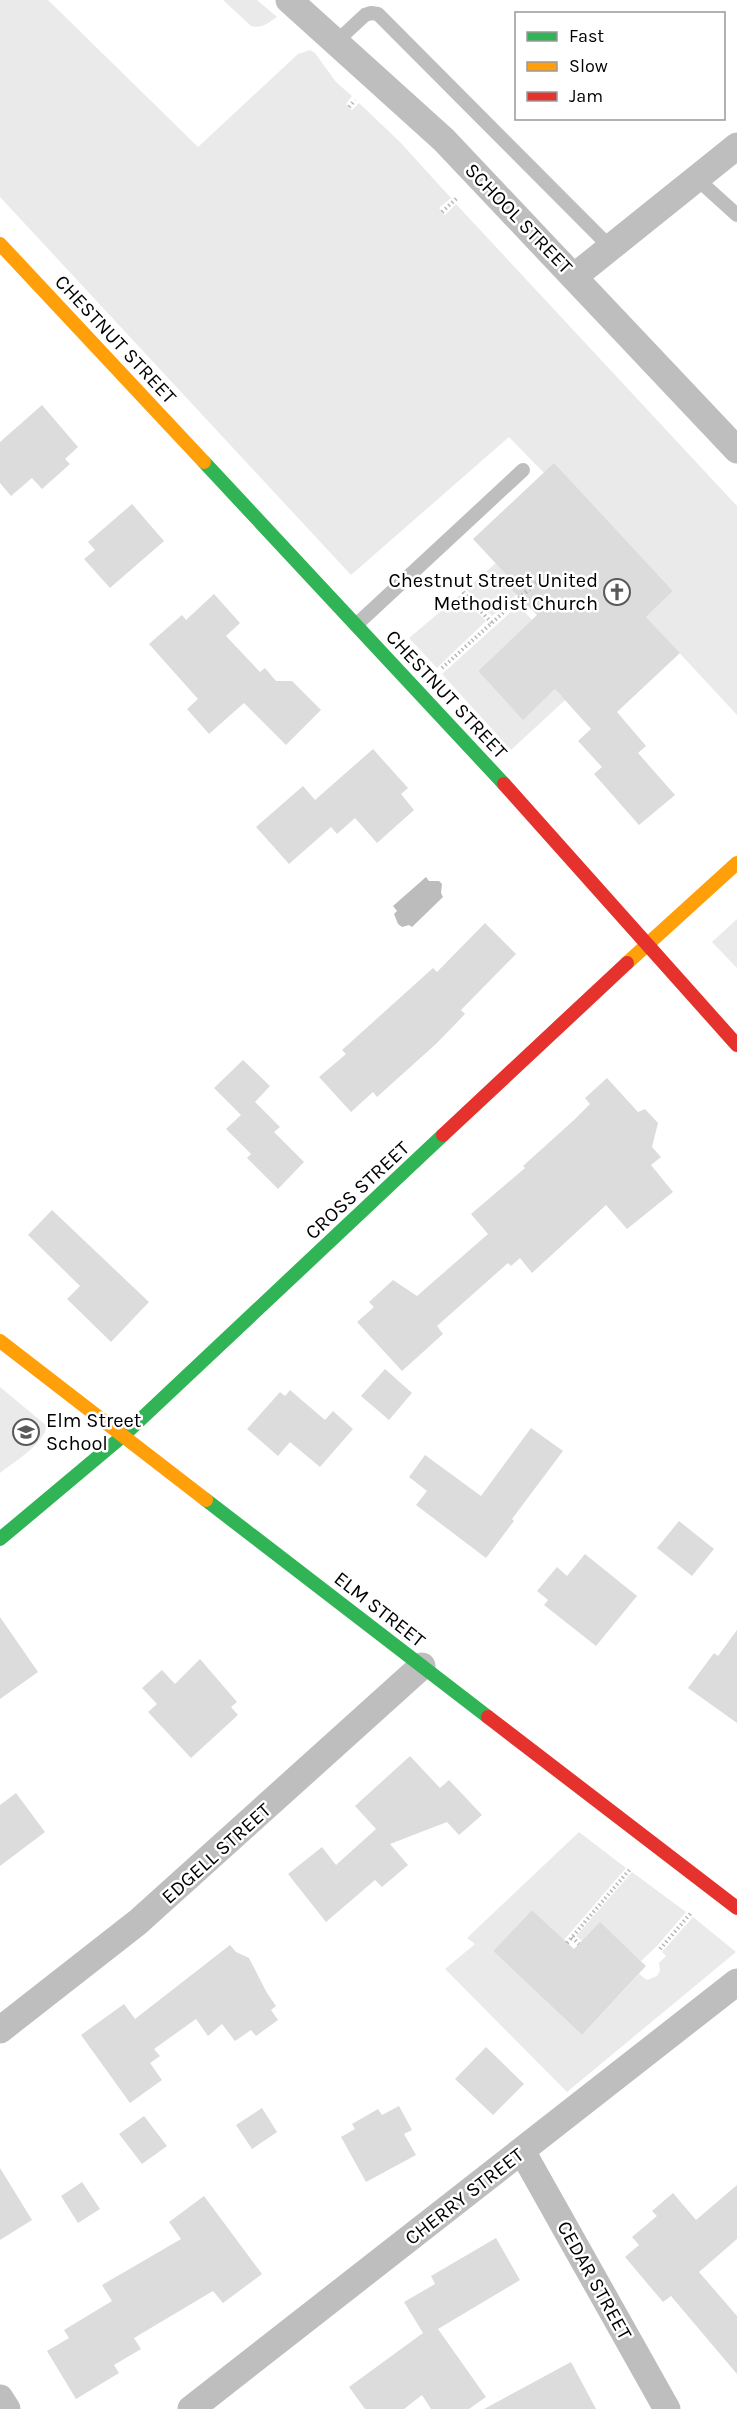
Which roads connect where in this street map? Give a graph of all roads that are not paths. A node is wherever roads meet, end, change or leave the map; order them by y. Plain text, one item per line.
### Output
1 (289, 0) edge
2 (336, 42) junction
3 (737, 146) edge
4 (696, 178) junction
5 (737, 215) edge
6 (0, 244) edge
7 (611, 248) junction
8 (574, 276) junction
9 (737, 450) edge
10 (523, 470) dead end
11 (357, 625) junction
12 (737, 863) edge
13 (647, 944) junction
14 (737, 1045) edge
15 (0, 1341) edge
16 (124, 1435) junction
17 (0, 1539) edge
18 (422, 1666) junction
19 (737, 1908) edge
20 (737, 1982) edge
21 (0, 2030) edge
22 (522, 2151) junction
23 (0, 2398) edge
24 (7, 2409) edge
25 (191, 2409) edge
26 (667, 2409) edge

1 - 2 street, SCHOOL STREET
2 - 7 lane
2 - 8 street, SCHOOL STREET
3 - 4 street
4 - 5 lane
4 - 7 street
6 - 11 street, CHESTNUT STREET
7 - 8 street
8 - 9 street, SCHOOL STREET
10 - 11 lane
11 - 13 street, CHESTNUT STREET
12 - 13 street, CROSS STREET
13 - 14 street, CHESTNUT STREET
13 - 16 street, CROSS STREET
15 - 16 street, ELM STREET
16 - 17 street, CROSS STREET
16 - 18 street, ELM STREET
18 - 19 street, ELM STREET
18 - 21 street, EDGELL STREET
20 - 22 street, CHERRY STREET
22 - 25 street, CHERRY STREET
22 - 26 street, CEDAR STREET
23 - 24 street

